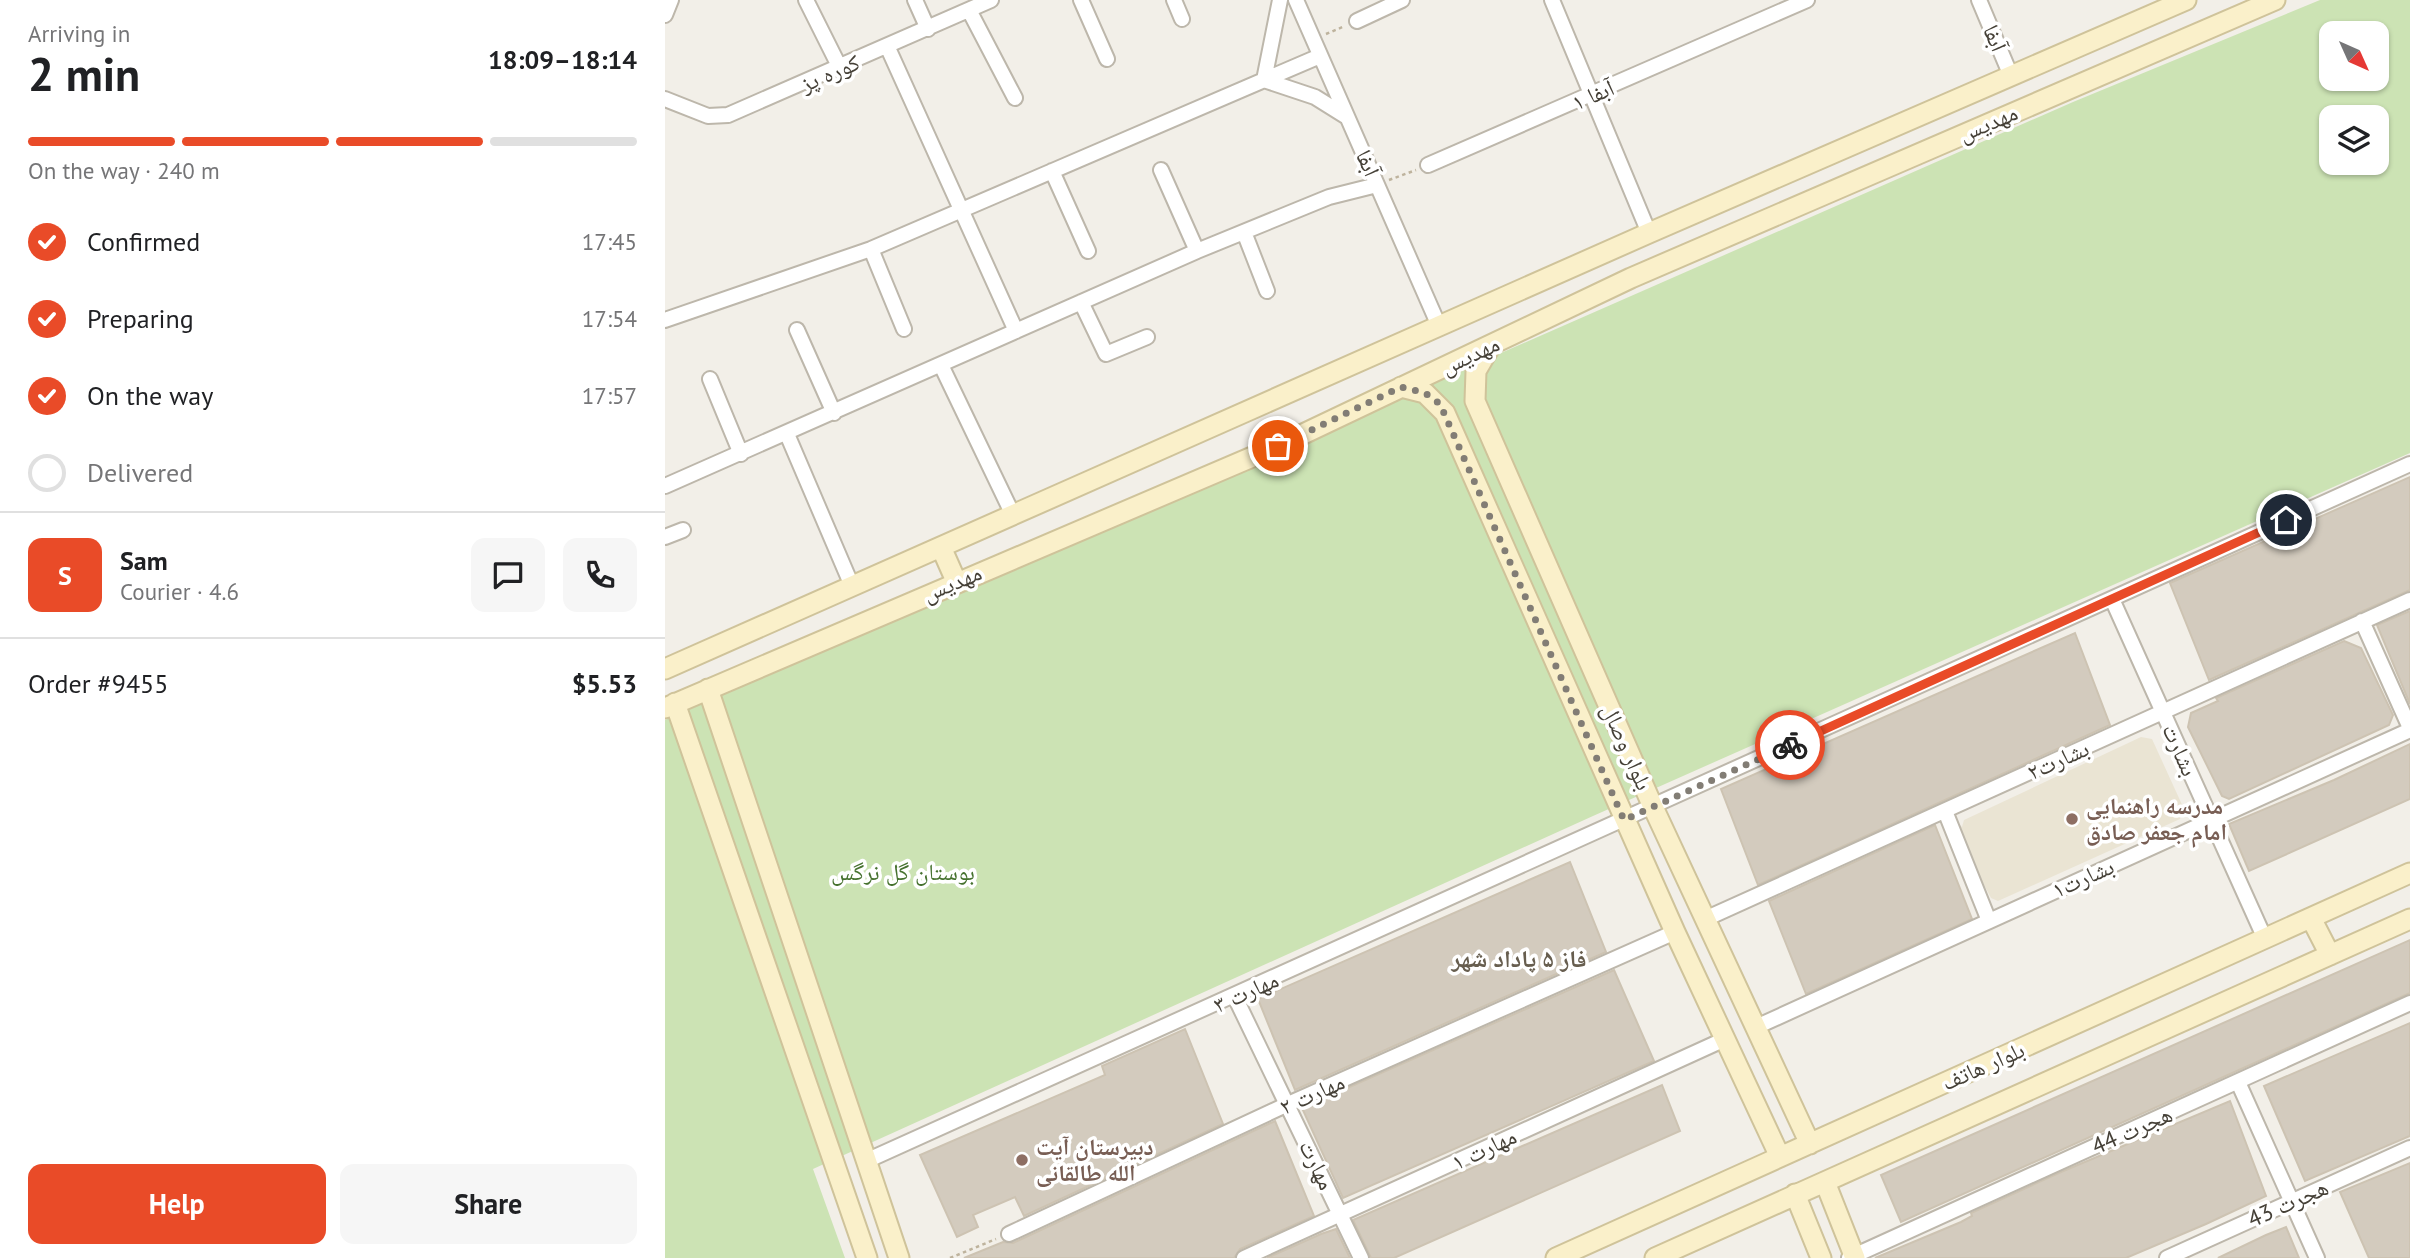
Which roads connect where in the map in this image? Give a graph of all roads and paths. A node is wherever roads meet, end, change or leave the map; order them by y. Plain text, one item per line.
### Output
1 (671, 0) edge
2 (806, 0) edge
3 (915, 0) edge
4 (991, 0) edge
5 (1081, 0) edge
6 (1174, 0) edge
7 (1280, 0) edge
8 (1296, 0) edge
9 (1402, 0) edge
10 (1552, 0) edge
11 (1807, 0) edge
12 (1979, 0) edge
13 (2186, 0) edge
14 (2275, 0) edge
15 (969, 10) junction
16 (665, 15) edge
17 (1182, 19) dead end
18 (1357, 21) joint
19 (928, 29) junction
20 (1313, 40) junction
21 (888, 48) junction
22 (1320, 56) junction
23 (1107, 59) dead end
24 (840, 68) junction
25 (2011, 76) junction
26 (1264, 80) junction
27 (1591, 95) junction
28 (1015, 98) dead end
29 (665, 99) edge
30 (1347, 117) junction
31 (1429, 165) joint
32 (1161, 170) dead end
33 (1052, 171) junction
34 (1782, 176) junction
35 (1377, 185) junction
36 (1795, 207) junction
37 (961, 210) junction
38 (1244, 232) junction
39 (1649, 233) junction
40 (871, 249) junction
41 (1088, 251) dead end
42 (1197, 251) junction
43 (1267, 291) dead end
44 (1081, 302) junction
45 (665, 320) edge
46 (1439, 326) junction
47 (904, 329) dead end
48 (797, 330) dead end
49 (1016, 331) junction
50 (1147, 337) dead end
51 (1490, 347) junction
52 (941, 365) junction
53 (709, 379) dead end
54 (1401, 387) junction
55 (834, 413) junction
56 (787, 434) junction
57 (741, 454) junction
58 (2410, 464) edge
59 (665, 486) edge
60 (1013, 515) junction
61 (683, 530) dead end
62 (665, 537) edge
63 (941, 547) junction
64 (956, 582) junction
65 (852, 586) junction
66 (2112, 599) junction
67 (2410, 600) edge
68 (2362, 621) junction
69 (665, 669) edge
70 (708, 689) junction
71 (670, 705) edge
72 (2163, 712) junction
73 (2410, 729) edge
74 (1653, 807) junction
75 (1945, 810) junction
76 (1624, 820) junction
77 (2211, 820) junction
78 (2410, 873) edge
79 (2311, 918) junction
80 (1705, 919) junction
81 (2410, 919) edge
82 (1989, 921) junction
83 (1675, 932) junction
84 (2265, 939) junction
85 (2330, 955) junction
86 (1235, 997) junction
87 (2410, 1003) edge
88 (1756, 1027) junction
89 (1723, 1040) junction
90 (2238, 1082) junction
91 (1288, 1104) junction
92 (1810, 1143) junction
93 (2410, 1148) edge
94 (1780, 1157) junction
95 (866, 1161) junction
96 (1825, 1182) junction
97 (1795, 1194) junction
98 (2292, 1202) junction
99 (1341, 1214) junction
100 (1009, 1234) joint
101 (1853, 1257) edge
102 (867, 1258) edge
103 (899, 1258) edge
104 (950, 1258) edge
105 (1244, 1258) edge
106 (1361, 1258) edge
107 (1556, 1258) edge
108 (1655, 1258) edge
109 (1821, 1258) edge
110 (2167, 1258) edge
111 (2317, 1258) edge

1 - 16 street
2 - 24 street
3 - 19 street
4 - 15 street, کوره پز
5 - 23 street
6 - 17 street
7 - 26 street
8 - 20 street, آبفا
9 - 18 street
10 - 27 street
11 - 27 street, آبفا ۱
12 - 25 street, آبفا
13 - 25 street, مهدیس
14 - 36 street, مهدیس
15 - 19 street, کوره پز
15 - 28 street
18 - 20 path
19 - 21 street, کوره پز
20 - 22 street, آبفا
21 - 24 street, کوره پز
21 - 37 street
22 - 26 street
22 - 30 street, آبفا
24 - 29 street, کوره پز
25 - 34 street, مهدیس
26 - 30 street
26 - 33 street
27 - 31 street, آبفا ۱
27 - 39 street
30 - 35 street, آبفا
31 - 35 path
32 - 42 street
33 - 37 street
33 - 41 street
34 - 36 street
34 - 39 street, مهدیس
35 - 38 street
35 - 46 street, آبفا
36 - 51 street, مهدیس
37 - 40 street
37 - 49 street
38 - 42 street
38 - 43 street
39 - 46 street, مهدیس
40 - 45 street
40 - 47 street
42 - 44 street
44 - 49 street
44 - 50 street
46 - 60 street, مهدیس
48 - 55 street
49 - 52 street
51 - 54 street, مهدیس
51 - 74 street, بلوار وصال
52 - 55 street
52 - 60 street
53 - 57 street
54 - 64 street, مهدیس
54 - 76 street, بلوار وصال
55 - 56 street
56 - 57 street
56 - 65 street
57 - 59 street
58 - 66 street, مهارت ۳
60 - 63 street, مهدیس
61 - 62 street
63 - 64 street
63 - 65 street, مهدیس
64 - 70 street, مهدیس
65 - 69 street, مهدیس
66 - 72 street, بشارت
66 - 74 street, مهارت ۳
67 - 68 street, بشارت۲
68 - 72 street, بشارت۲
68 - 73 street
70 - 71 street, مهدیس
70 - 95 street
71 - 102 street
72 - 75 street, بشارت۲
72 - 77 street, بشارت
73 - 77 street, بشارت۱
74 - 76 street, مهارت ۳
74 - 80 street, بلوار وصال
75 - 80 street, بشارت۲
75 - 82 street
76 - 83 street, بلوار وصال
76 - 86 street, مهارت ۳
77 - 82 street, بشارت۱
77 - 84 street, بشارت
78 - 79 street, بلوار هاتف
79 - 84 street, بلوار هاتف
79 - 85 street
80 - 88 street, بلوار وصال
81 - 85 street, بلوار هاتف
82 - 88 street, بشارت۱
83 - 89 street, بلوار وصال
83 - 91 street, مهارت ۲
84 - 92 street, بلوار هاتف
85 - 96 street, بلوار هاتف
86 - 91 street, مهارت
86 - 95 street, مهارت ۳
87 - 90 street, هجرت 44
88 - 92 street, بلوار وصال
89 - 94 street, بلوار وصال
89 - 99 street, مهارت ۱
90 - 98 street
90 - 101 street, هجرت 44
91 - 99 street, مهارت
91 - 100 street, مهارت ۲
92 - 94 street, بلوار هاتف
93 - 98 street, هجرت 43
94 - 107 street, بلوار هاتف
95 - 103 street
96 - 97 street, بلوار هاتف
96 - 101 street
97 - 108 street, بلوار هاتف
97 - 109 street
98 - 110 street, هجرت 43
98 - 111 street
99 - 105 street, مهارت ۱
99 - 106 street, مهارت
100 - 104 path

